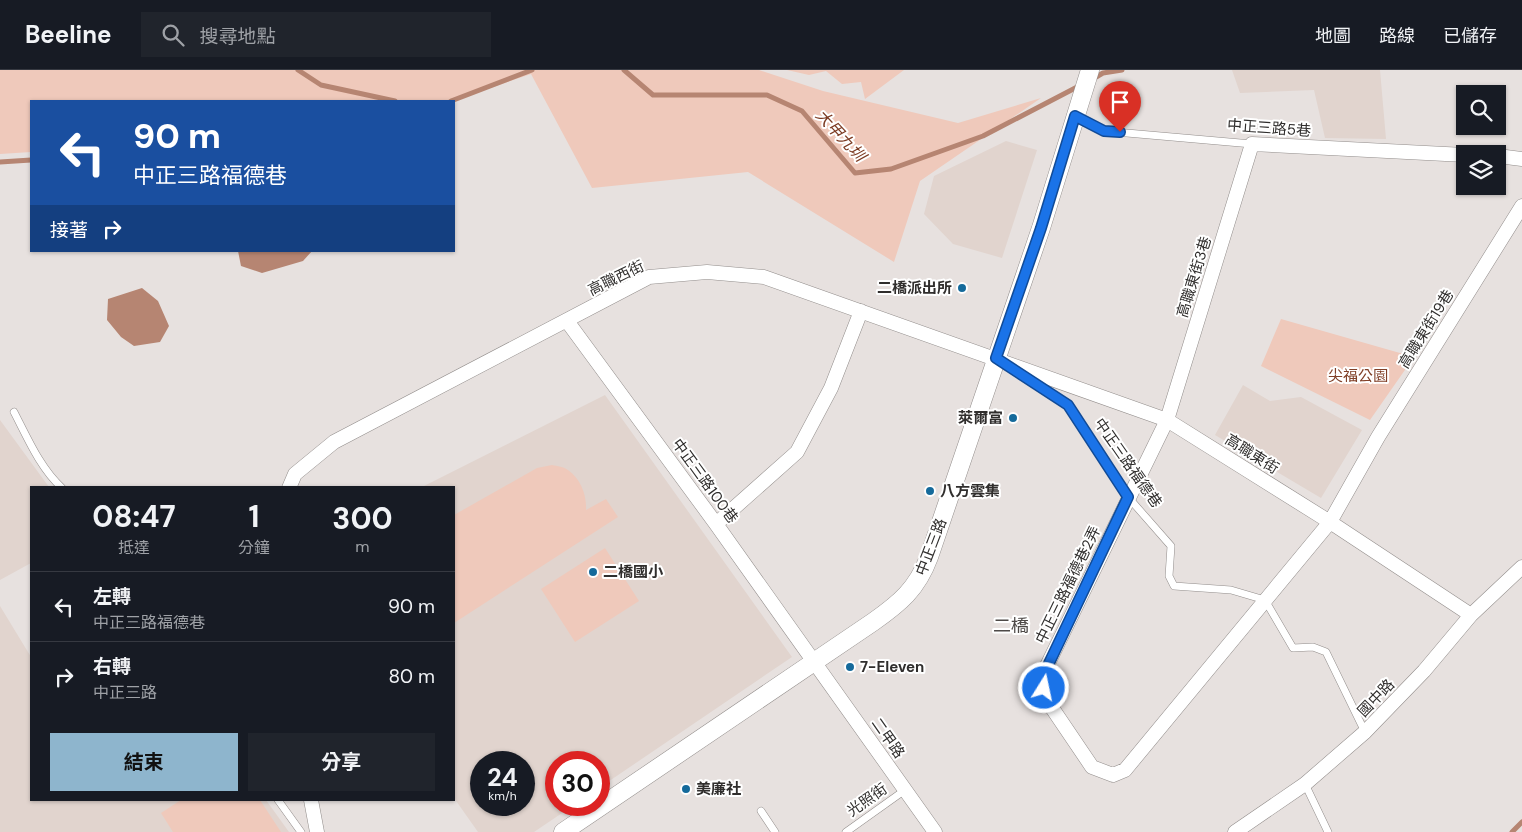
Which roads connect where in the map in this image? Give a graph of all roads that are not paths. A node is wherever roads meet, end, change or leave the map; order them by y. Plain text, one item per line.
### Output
1 (1087, 78) edge
2 (1075, 116) junction
3 (1252, 144) junction
4 (1456, 155) edge
5 (1506, 157) edge
6 (1522, 159) edge
7 (1522, 206) edge
8 (861, 311) junction
9 (566, 321) junction
10 (996, 358) junction
11 (14, 412) dead end
12 (1167, 420) junction
13 (60, 486) edge
14 (290, 486) edge
15 (1128, 497) junction
16 (1330, 522) junction
17 (716, 524) junction
18 (1522, 567) edge
19 (1265, 600) junction
20 (1471, 615) junction
21 (814, 663) junction
22 (1365, 732) junction
23 (1305, 784) junction
24 (905, 790) junction
25 (279, 801) edge
26 (312, 801) edge
27 (761, 811) dead end
28 (301, 832) edge
29 (317, 832) edge
30 (563, 832) edge
31 (775, 832) edge
32 (846, 832) edge
33 (935, 832) edge
34 (1235, 832) edge
35 (1328, 832) edge

1 - 2 street, 中正三路
2 - 3 lane, 中正三路5巷
2 - 10 street, 中正三路
3 - 4 street, 中正三路5巷
3 - 12 street, 高職東街3巷
5 - 6 street
7 - 16 street, 高職東街19巷
8 - 9 street, 高職西街
8 - 10 street, 高職西街
8 - 17 street
9 - 14 street, 高職西街
9 - 17 street, 中正三路100巷
10 - 12 street, 高職東街
10 - 15 lane, 中正三路福德巷
10 - 21 street, 中正三路
11 - 13 lane
12 - 15 street, 中正三路福德巷2弄
12 - 16 street, 高職東街
15 - 19 lane, 中正三路福德巷
15 - 19 street, 中正三路福德巷2弄
16 - 19 street
16 - 20 street, 高職東街
17 - 21 street, 中正三路100巷
18 - 20 street, 國中路
19 - 22 lane
20 - 22 street, 國中路
21 - 24 street, 二甲路
21 - 30 street, 中正三路
22 - 23 street, 國中路
23 - 34 street, 國中路
23 - 35 lane
24 - 32 lane, 光照街
24 - 33 street, 二甲路
25 - 28 lane
26 - 29 street
27 - 31 lane

